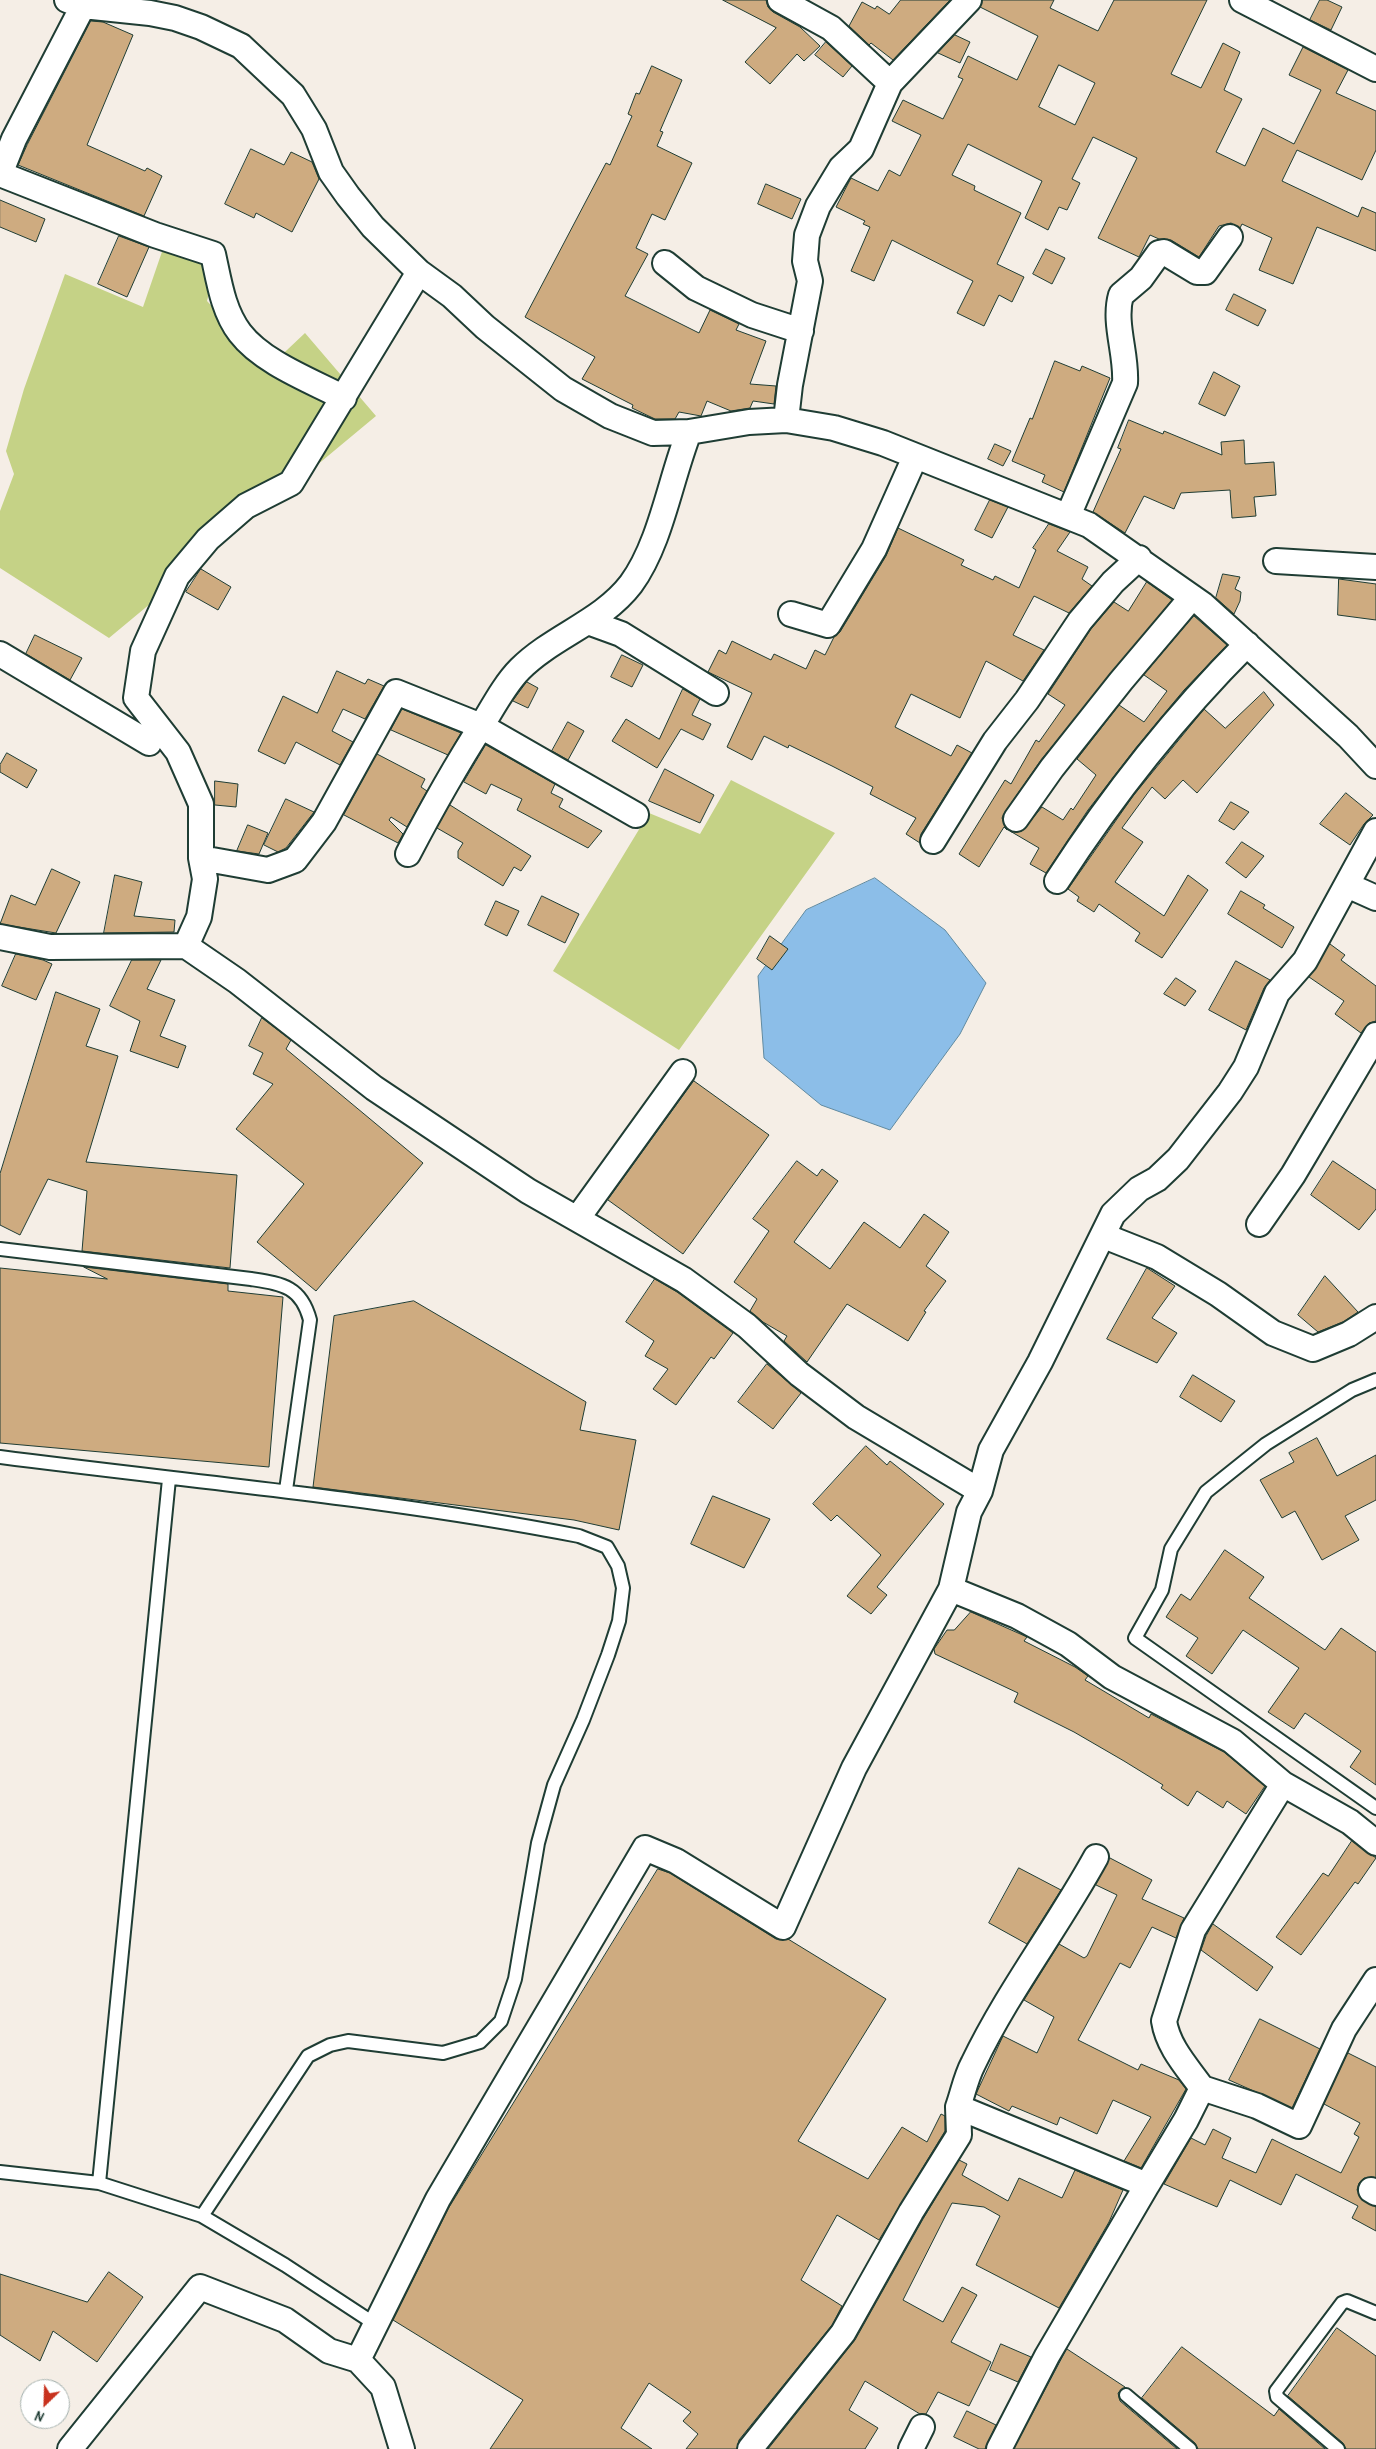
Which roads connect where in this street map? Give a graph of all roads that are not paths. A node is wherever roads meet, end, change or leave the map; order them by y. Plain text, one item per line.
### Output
1 (780, 0) edge
2 (969, 0) edge
3 (1242, 0) edge
4 (75, 3) edge
5 (156, 6) edge
6 (1376, 70) edge
7 (890, 83) junction
8 (0, 174) edge
9 (1230, 237) dead end
10 (665, 263) dead end
11 (419, 272) junction
12 (801, 331) junction
13 (344, 398) junction
14 (786, 420) junction
15 (690, 432) junction
16 (915, 457) junction
17 (1068, 516) junction
18 (1138, 558) junction
19 (1276, 560) dead end
20 (1376, 567) edge
21 (1192, 597) junction
22 (791, 614) dead end
23 (588, 622) junction
24 (1247, 644) junction
25 (0, 654) edge
26 (716, 693) dead end
27 (481, 726) junction
28 (149, 743) dead end
29 (1376, 766) edge
30 (636, 815) dead end
31 (1016, 819) dead end
32 (1376, 831) edge
33 (933, 841) dead end
34 (408, 854) dead end
35 (201, 858) junction
36 (1057, 881) dead end
37 (1348, 885) junction
38 (1376, 898) edge
39 (0, 937) edge
40 (186, 946) junction
41 (1376, 1035) edge
42 (683, 1072) dead end
43 (577, 1219) junction
44 (1259, 1224) dead end
45 (1104, 1236) junction
46 (0, 1249) edge
47 (1376, 1317) edge
48 (1376, 1380) edge
49 (0, 1457) edge
50 (169, 1479) junction
51 (286, 1490) junction
52 (980, 1491) junction
53 (951, 1589) junction
54 (1283, 1784) junction
55 (1376, 1808) edge
56 (1376, 1843) edge
57 (1096, 1857) dead end
58 (1376, 1980) edge
59 (1202, 2088) junction
60 (958, 2107) junction
61 (0, 2172) edge
62 (99, 2183) junction
63 (1147, 2185) junction
64 (202, 2216) junction
65 (1376, 2313) edge
66 (375, 2324) junction
67 (358, 2360) junction
68 (1126, 2395) dead end
69 (922, 2427) dead end
70 (70, 2449) edge
71 (402, 2449) edge
72 (750, 2449) edge
73 (911, 2449) edge
74 (999, 2449) edge
75 (1190, 2449) edge
76 (1338, 2449) edge

1 - 7 street
2 - 7 street
3 - 6 street
4 - 5 street
4 - 8 street
5 - 11 street
7 - 12 street
8 - 13 street
9 - 17 street
10 - 12 street
11 - 13 street
11 - 15 street
12 - 14 street
13 - 35 street
14 - 15 street
14 - 16 street
15 - 23 street
16 - 17 street
16 - 22 street
17 - 18 street
18 - 21 street
18 - 33 street
19 - 20 street
21 - 24 street
21 - 31 street
23 - 26 street
23 - 27 street
24 - 29 street
24 - 36 street
25 - 28 street
27 - 30 street
27 - 34 street
27 - 35 street
32 - 37 street
35 - 40 street
37 - 38 street
37 - 45 street
39 - 40 street
40 - 43 street
41 - 44 street
42 - 43 street
43 - 52 street
45 - 47 street
45 - 52 street
46 - 51 lane
48 - 55 lane
49 - 50 lane
50 - 51 lane
50 - 62 lane
51 - 64 lane
52 - 53 street
53 - 54 street
53 - 66 street
54 - 56 street
54 - 59 street
57 - 60 street
58 - 59 street
59 - 63 street
60 - 63 street
60 - 72 street
61 - 62 lane
62 - 64 lane
63 - 74 street
64 - 66 lane
65 - 76 lane
66 - 67 street
67 - 70 street
67 - 71 street
68 - 75 lane
69 - 73 street

